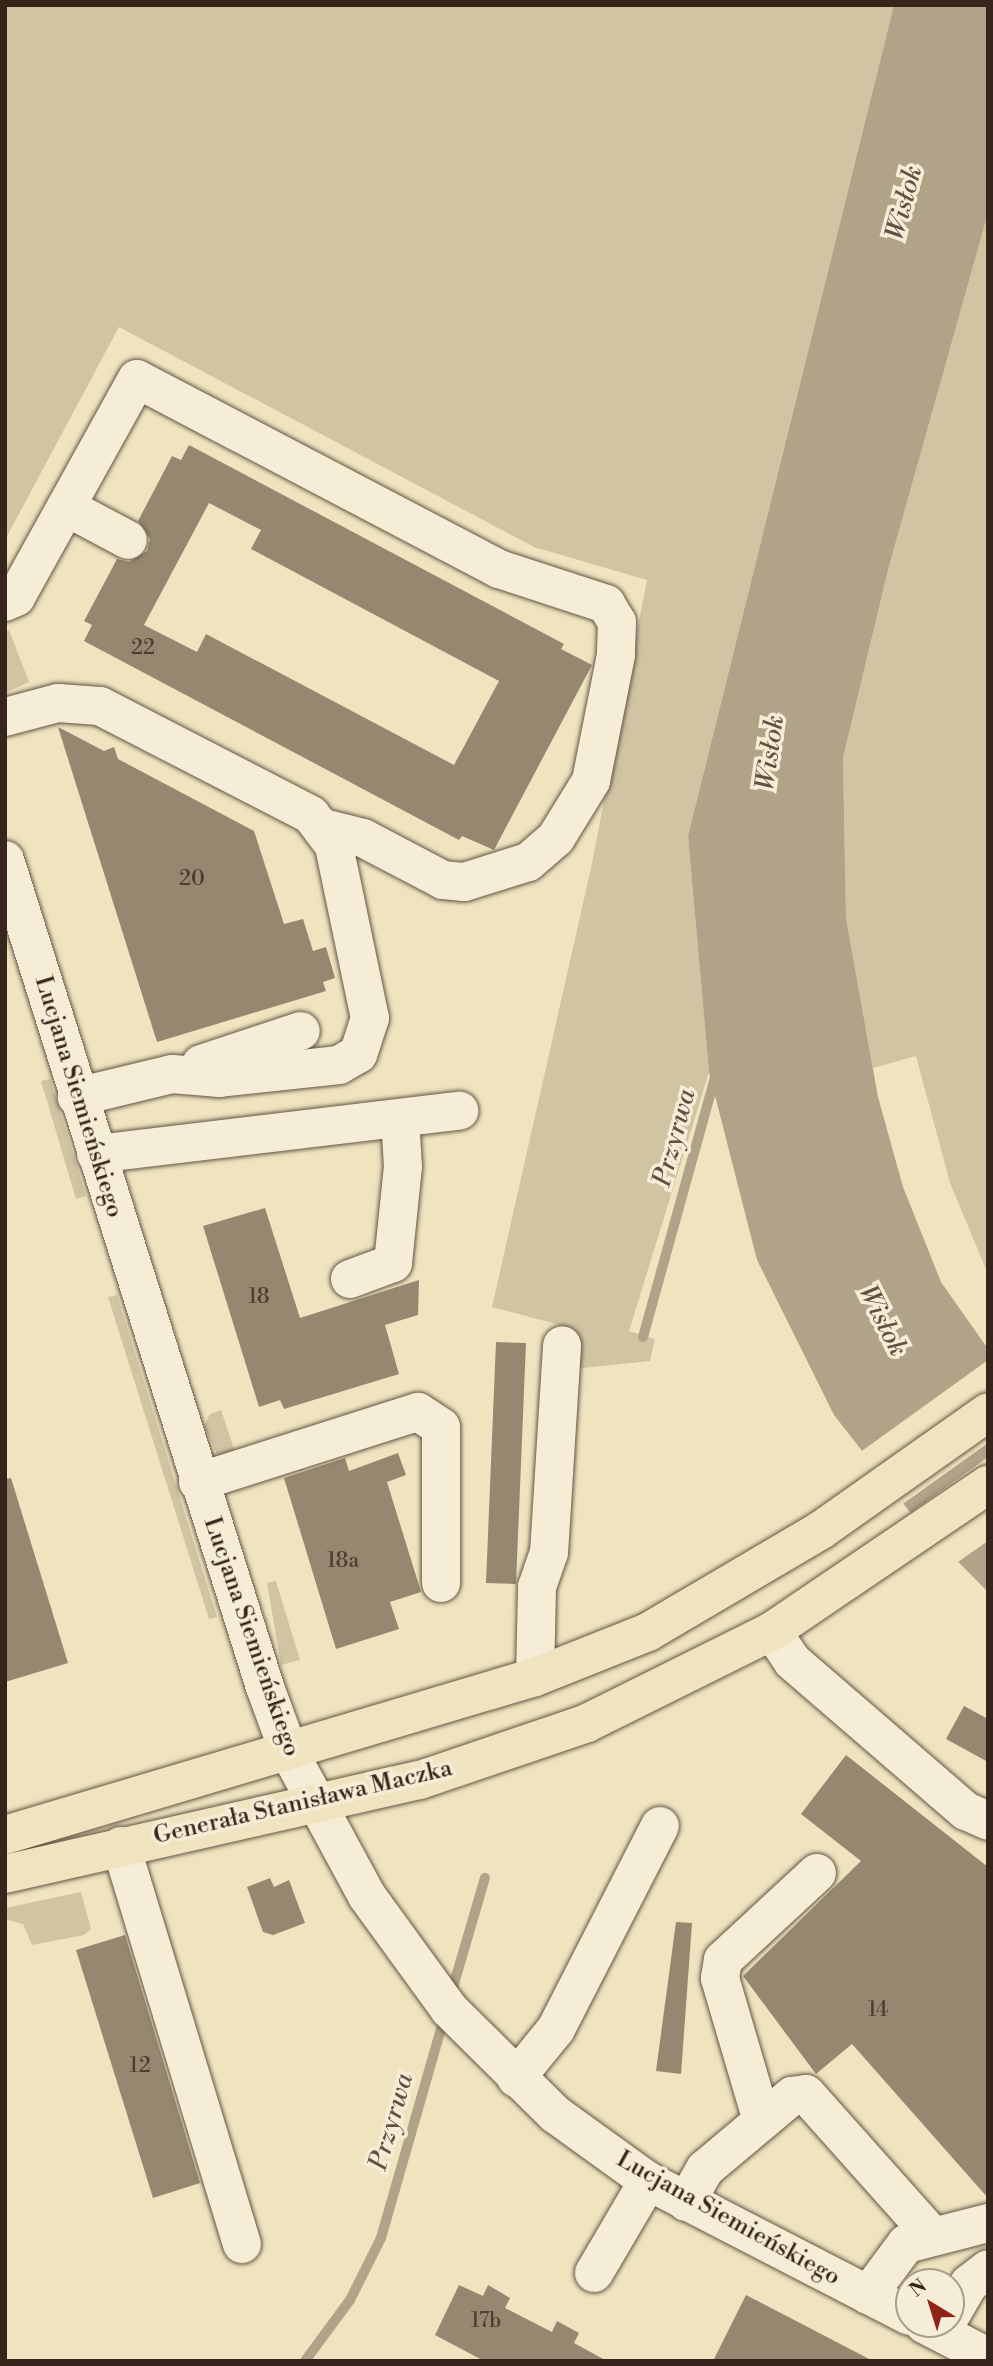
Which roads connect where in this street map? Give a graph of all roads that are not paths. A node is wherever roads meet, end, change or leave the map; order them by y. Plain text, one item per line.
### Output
1 (66, 507) junction
2 (128, 540) dead end
3 (5, 602) edge
4 (5, 717) edge
5 (326, 829) junction
6 (5, 860) edge
7 (301, 1031) dead end
8 (173, 1074) junction
9 (77, 1097) junction
10 (458, 1111) dead end
11 (400, 1118) junction
12 (96, 1154) junction
13 (350, 1279) dead end
14 (562, 1345) dead end
15 (988, 1412) edge
16 (198, 1482) junction
17 (988, 1485) edge
18 (441, 1583) dead end
19 (772, 1631) junction
20 (535, 1677) junction
21 (288, 1750) junction
22 (314, 1803) junction
23 (988, 1821) edge
24 (660, 1825) dead end
25 (5, 1835) edge
26 (121, 1846) junction
27 (817, 1873) dead end
28 (5, 1874) edge
29 (516, 2078) junction
30 (762, 2121) junction
31 (649, 2182) junction
32 (686, 2202) junction
33 (988, 2224) edge
34 (930, 2233) junction
35 (242, 2244) dead end
36 (988, 2269) edge
37 (594, 2273) dead end
38 (965, 2288) edge
39 (868, 2295) junction
40 (895, 2306) edge
41 (956, 2338) edge
42 (982, 2357) edge

1 - 2 street
1 - 3 street
1 - 5 street
4 - 5 street
5 - 8 street
6 - 9 street, Lucjana Siemieńskiego
7 - 8 street
8 - 9 street
9 - 12 street, Lucjana Siemieńskiego
10 - 11 street
11 - 12 street
11 - 13 street
12 - 16 street, Lucjana Siemieńskiego
14 - 20 street
15 - 20 main road, Generała Stanisława Maczka
16 - 18 street
16 - 21 street, Lucjana Siemieńskiego
17 - 19 main road, Generała Stanisława Maczka
19 - 22 main road, Generała Stanisława Maczka
19 - 23 street
20 - 21 main road, Generała Stanisława Maczka
21 - 22 street, Lucjana Siemieńskiego
21 - 25 main road, Generała Stanisława Maczka
22 - 26 main road, Generała Stanisława Maczka
22 - 29 street, Lucjana Siemieńskiego
24 - 29 street
26 - 28 main road, Generała Stanisława Maczka
26 - 35 street
27 - 30 street
29 - 31 street, Lucjana Siemieńskiego
30 - 32 street
30 - 34 street
31 - 32 street, Lucjana Siemieńskiego
31 - 37 street
32 - 39 street, Lucjana Siemieńskiego
33 - 34 street
34 - 39 street
36 - 38 street
39 - 40 street, Lucjana Siemieńskiego
41 - 42 street, Lucjana Siemieńskiego

